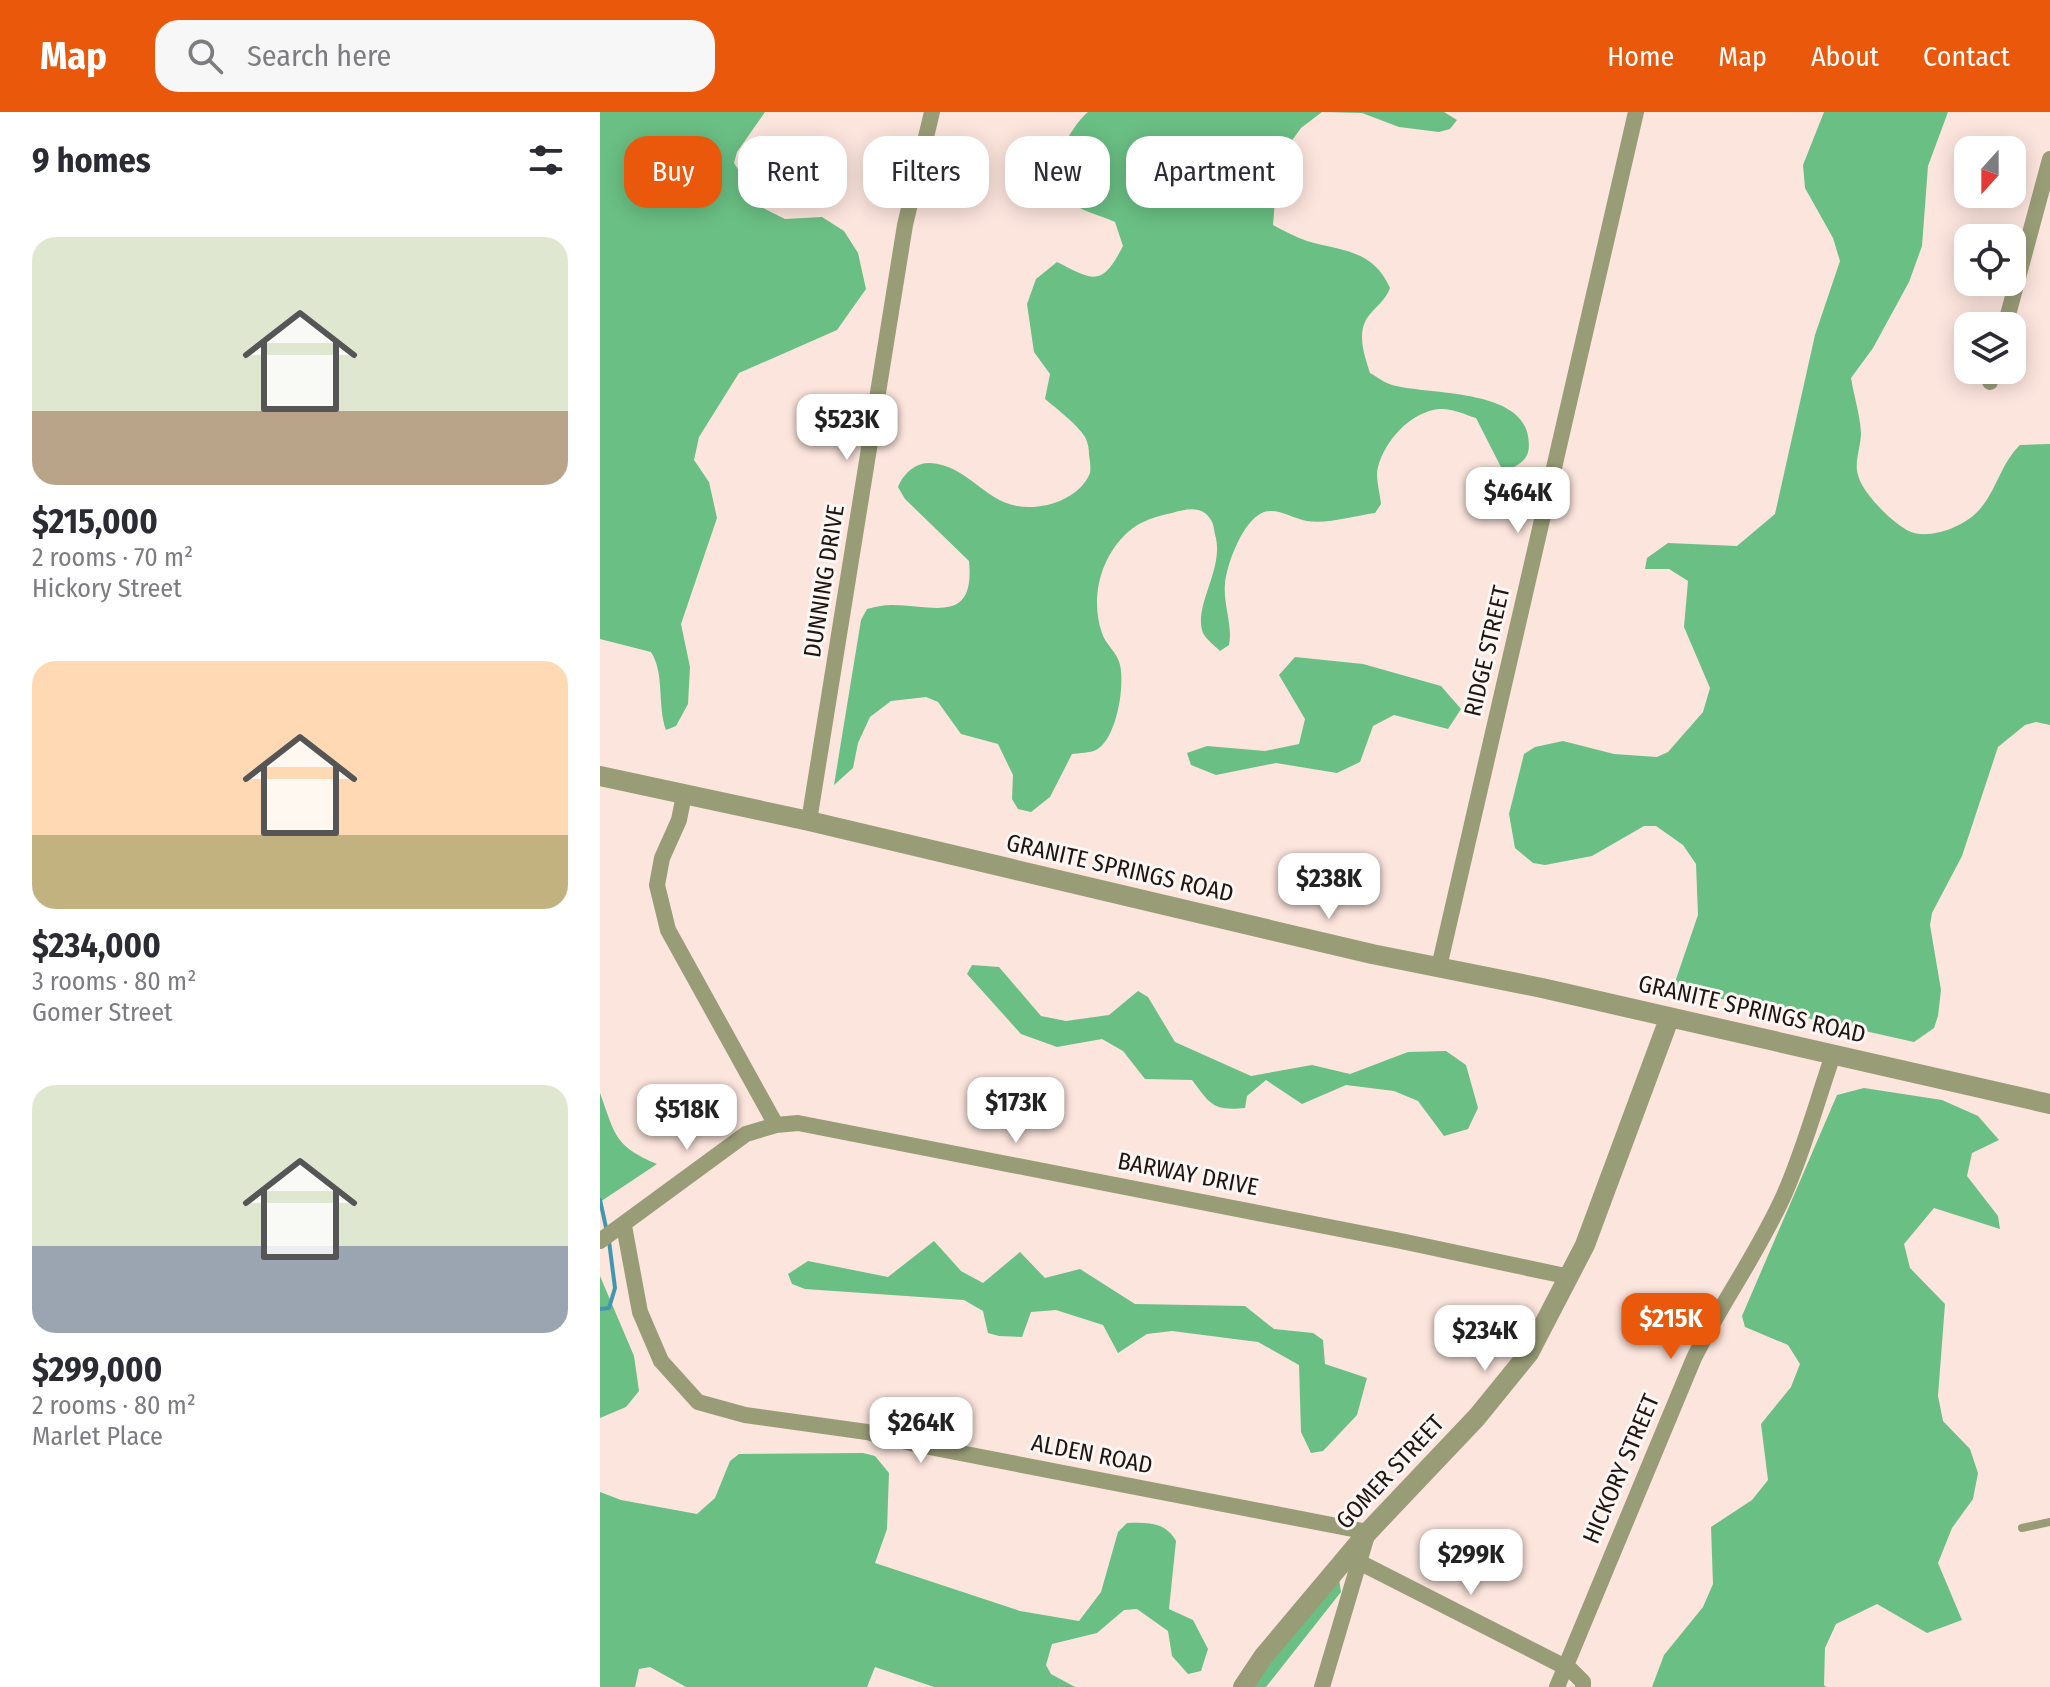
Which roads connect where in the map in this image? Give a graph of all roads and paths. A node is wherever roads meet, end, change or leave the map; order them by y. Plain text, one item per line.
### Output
1 (932, 112) edge
2 (1636, 112) edge
3 (2050, 159) edge
4 (2009, 312) edge
5 (600, 776) edge
6 (684, 795) junction
7 (809, 821) junction
8 (1439, 967) junction
9 (1669, 1019) junction
10 (1833, 1055) junction
11 (2050, 1104) edge
12 (776, 1125) junction
13 (624, 1226) junction
14 (600, 1241) edge
15 (1570, 1277) junction
16 (2050, 1522) edge
17 (2022, 1528) dead end
18 (1368, 1532) junction
19 (1359, 1562) junction
20 (1565, 1667) junction
21 (1243, 1687) edge
22 (1322, 1687) edge
23 (1557, 1687) edge
24 (1583, 1687) edge

1 - 7 street, DUNNING DRIVE
2 - 8 street, RIDGE STREET
3 - 4 street
5 - 6 street, GRANITE SPRINGS ROAD
6 - 7 street, GRANITE SPRINGS ROAD
6 - 12 street
7 - 8 street, GRANITE SPRINGS ROAD
8 - 9 street, GRANITE SPRINGS ROAD
9 - 10 street, GRANITE SPRINGS ROAD
9 - 15 street, GOMER STREET
10 - 11 street, GRANITE SPRINGS ROAD
10 - 20 street, HICKORY STREET
12 - 13 street
12 - 15 street, BARWAY DRIVE
13 - 14 street
13 - 18 street, ALDEN ROAD
15 - 18 street, GOMER STREET
16 - 17 lane
18 - 19 street
18 - 21 street, GOMER STREET
19 - 20 street
19 - 22 street
20 - 23 street, HICKORY STREET
20 - 24 street

